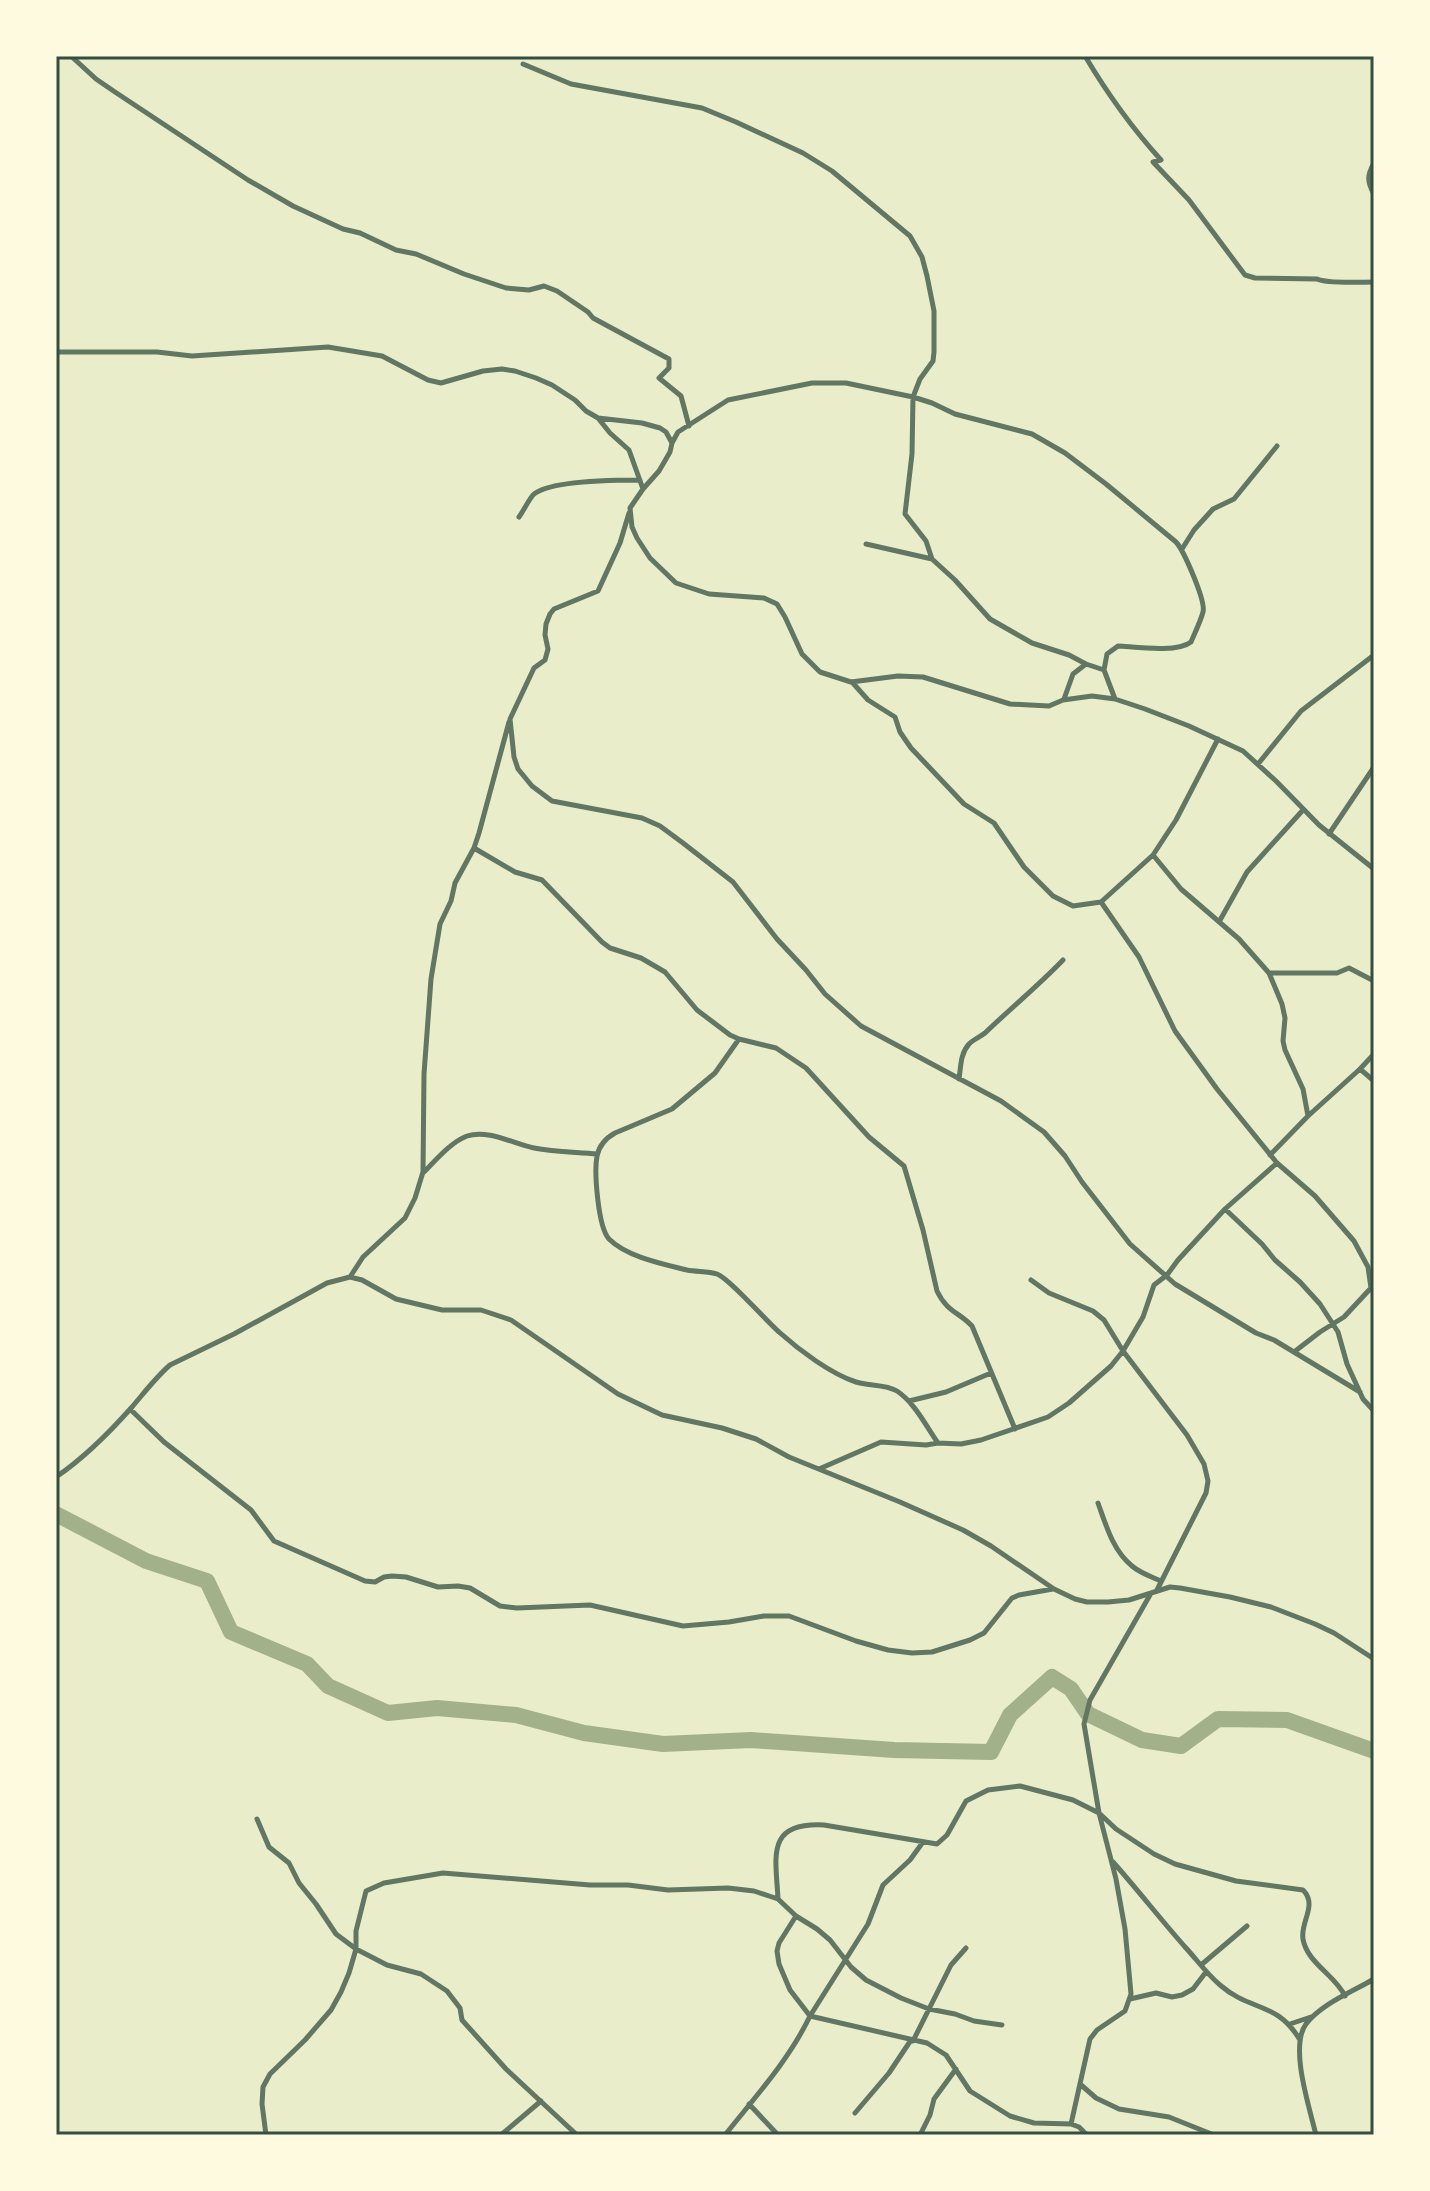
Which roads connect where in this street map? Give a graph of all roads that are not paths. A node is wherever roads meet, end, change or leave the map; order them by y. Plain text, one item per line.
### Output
1 (71, 56) edge
2 (1085, 56) edge
3 (523, 64) dead end
4 (1374, 163) edge
5 (1374, 194) edge
6 (1374, 282) edge
7 (56, 352) edge
8 (913, 397) junction
9 (598, 418) junction
10 (689, 427) junction
11 (672, 443) junction
12 (1277, 446) dead end
13 (639, 480) junction
14 (643, 489) junction
15 (630, 508) junction
16 (519, 517) dead end
17 (866, 544) dead end
18 (1182, 549) junction
19 (932, 559) junction
20 (1374, 655) edge
21 (1086, 664) junction
22 (1104, 670) junction
23 (851, 682) junction
24 (1115, 699) junction
25 (1063, 700) junction
26 (510, 719) junction
27 (1218, 739) junction
28 (1258, 764) junction
29 (1374, 767) edge
30 (1303, 810) junction
31 (1329, 834) junction
32 (474, 848) junction
33 (1153, 855) junction
34 (1374, 869) edge
35 (1101, 902) junction
36 (1219, 922) junction
37 (1063, 960) dead end
38 (1269, 973) junction
39 (1374, 981) edge
40 (739, 1039) junction
41 (1374, 1054) edge
42 (1360, 1069) junction
43 (959, 1079) junction
44 (1374, 1081) edge
45 (1308, 1116) junction
46 (597, 1154) junction
47 (1270, 1155) junction
48 (1277, 1163) junction
49 (423, 1172) junction
50 (1225, 1209) junction
51 (1167, 1275) junction
52 (350, 1277) junction
53 (1031, 1280) dead end
54 (1372, 1288) edge
55 (1333, 1325) junction
56 (1123, 1351) junction
57 (1294, 1352) junction
58 (991, 1373) junction
59 (1360, 1392) junction
60 (909, 1401) junction
61 (130, 1409) junction
62 (1374, 1411) edge
63 (1015, 1429) junction
64 (938, 1443) junction
65 (818, 1469) junction
66 (56, 1477) edge
67 (1098, 1503) dead end
68 (1161, 1581) junction
69 (1054, 1589) junction
70 (1154, 1592) junction
71 (1374, 1659) edge
72 (1099, 1813) junction
73 (257, 1819) dead end
74 (923, 1842) junction
75 (1111, 1858) junction
76 (778, 1899) junction
77 (796, 1916) junction
78 (1247, 1926) dead end
79 (966, 1948) dead end
80 (356, 1949) junction
81 (845, 1959) junction
82 (1201, 1965) junction
83 (1207, 1972) junction
84 (1374, 1979) edge
85 (1345, 1996) junction
86 (1130, 1999) junction
87 (929, 2009) junction
88 (810, 2016) junction
89 (1313, 2016) junction
90 (1290, 2024) junction
91 (1002, 2025) dead end
92 (912, 2040) junction
93 (1300, 2040) junction
94 (956, 2069) junction
95 (1080, 2084) junction
96 (541, 2101) junction
97 (749, 2104) junction
98 (855, 2113) dead end
99 (1071, 2124) junction
100 (266, 2135) edge
101 (501, 2135) edge
102 (577, 2135) edge
103 (725, 2135) edge
104 (778, 2135) edge
105 (920, 2135) edge
106 (1087, 2135) edge
107 (1214, 2135) edge
108 (1316, 2135) edge

1 - 10 street
2 - 6 street
3 - 8 street
4 - 5 street
7 - 9 street
8 - 10 street
8 - 18 street
8 - 19 street
9 - 11 street
9 - 13 street
10 - 11 street
11 - 14 street
12 - 18 street
13 - 14 street
13 - 16 street
14 - 15 street
15 - 23 street
15 - 26 street
17 - 19 street
18 - 22 street
19 - 21 street
20 - 28 street
21 - 22 street
21 - 25 street
22 - 24 street
23 - 25 street
23 - 35 street
24 - 25 street
24 - 27 street
26 - 32 street
26 - 43 street
27 - 28 street
27 - 33 street
28 - 30 street
29 - 31 street
30 - 31 street
30 - 36 street
31 - 34 street
32 - 40 street
32 - 49 street
33 - 35 street
33 - 36 street
35 - 47 street
36 - 38 street
37 - 43 street
38 - 39 street
38 - 45 street
40 - 46 street
40 - 58 street
41 - 42 street
42 - 44 street
42 - 45 street
43 - 51 street
45 - 47 street
46 - 49 street
46 - 60 street
47 - 48 street
48 - 50 street
48 - 54 street
49 - 52 street
50 - 51 street
50 - 55 street
51 - 56 street
51 - 57 street
52 - 61 street
52 - 65 street
53 - 56 street
54 - 55 street
55 - 57 street
55 - 59 street
56 - 63 street
56 - 68 street
57 - 59 street
58 - 60 street
58 - 63 street
59 - 62 street
60 - 64 street
61 - 66 street
61 - 69 street
63 - 64 street
64 - 65 street
65 - 69 street
67 - 68 street
68 - 70 street
69 - 70 street
70 - 71 street
70 - 72 street
72 - 74 street
72 - 75 street
72 - 85 street
73 - 80 street
74 - 76 street
74 - 81 street
75 - 82 street
75 - 86 street
76 - 77 street
76 - 80 street
77 - 81 street
77 - 88 street
78 - 82 street
79 - 87 street
80 - 96 street
80 - 100 street
81 - 87 street
81 - 88 street
82 - 83 street
83 - 86 street
83 - 90 street
84 - 85 street
85 - 89 street
86 - 95 street
87 - 91 street
87 - 92 street
88 - 92 street
88 - 97 street
89 - 90 street
89 - 93 street
90 - 93 street
92 - 94 street
92 - 98 street
93 - 108 street
94 - 99 street
94 - 105 street
95 - 99 street
95 - 107 street
96 - 101 street
96 - 102 street
97 - 103 street
97 - 104 street
99 - 106 street

